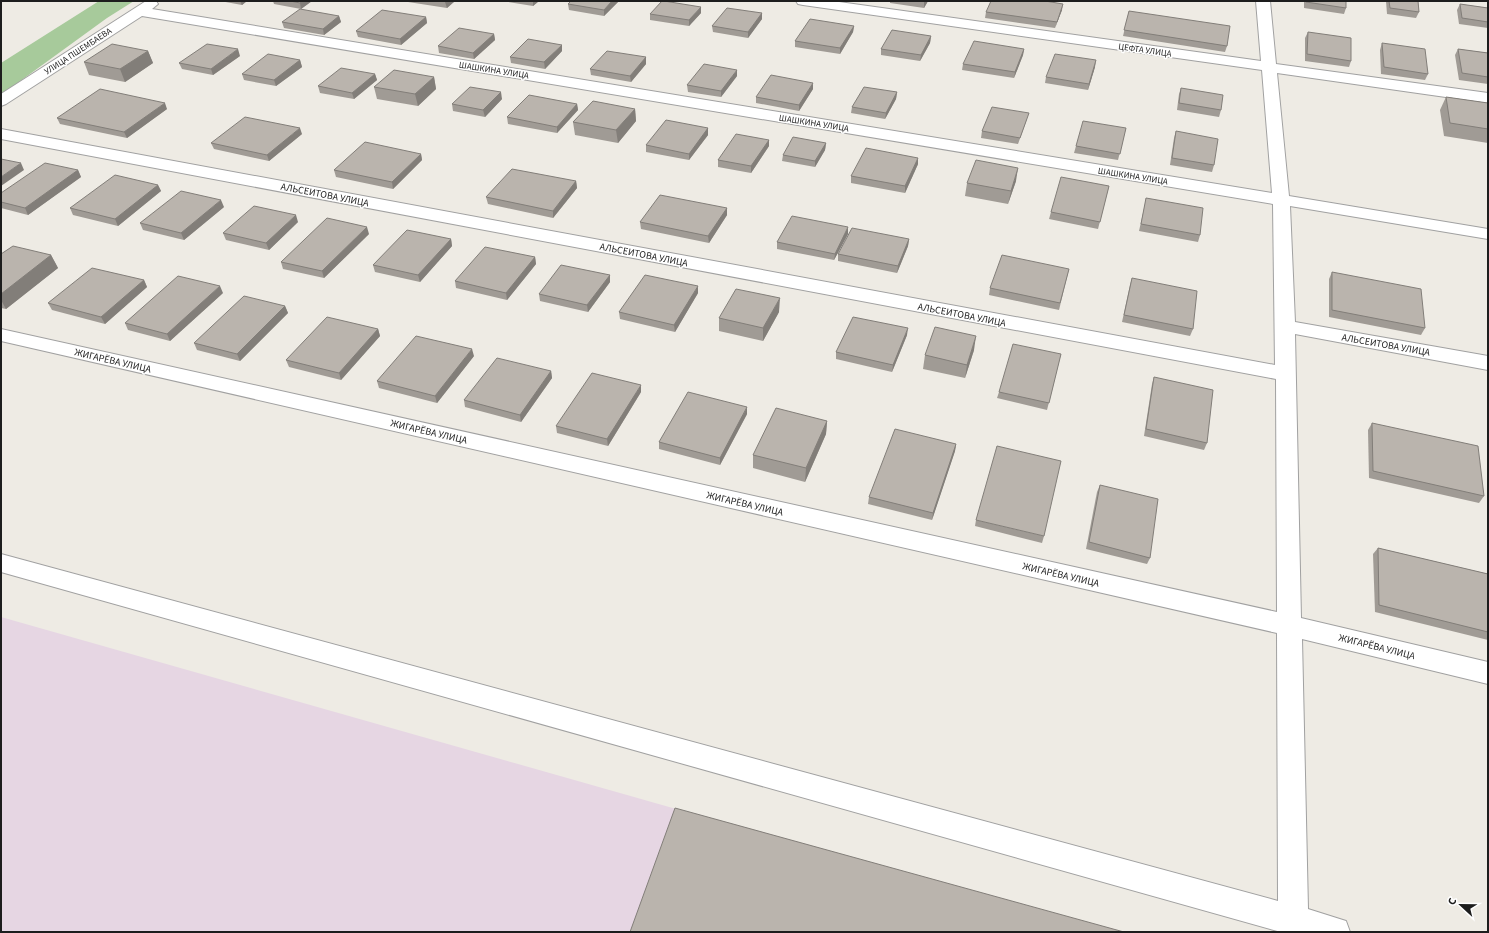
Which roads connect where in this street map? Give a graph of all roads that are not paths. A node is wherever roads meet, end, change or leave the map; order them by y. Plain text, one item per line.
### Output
1 (155, 1) edge
2 (803, 1) edge
3 (1263, 1) edge
4 (140, 11) junction
5 (1268, 67) junction
6 (1488, 98) edge
7 (1, 101) edge
8 (1, 134) edge
9 (1281, 200) junction
10 (1488, 234) edge
11 (1285, 326) junction
12 (1, 335) edge
13 (1488, 363) edge
14 (1286, 374) junction
15 (1, 563) edge
16 (1288, 625) junction
17 (1488, 673) edge
18 (1293, 921) junction
19 (1335, 932) edge

1 - 4 street, УЛИЦА ПШЕМБАЕВА
2 - 5 street, ЦЕФТА УЛИЦА
3 - 5 street
4 - 7 street, УЛИЦА ПШЕМБАЕВА
4 - 9 street, ШАШКИНА УЛИЦА
5 - 6 street, ЦЕФТА УЛИЦА
5 - 9 street
8 - 14 street, АЛЬСЕИТОВА УЛИЦА
9 - 10 street, ШАШКИНА УЛИЦА
9 - 11 street
11 - 13 street, АЛЬСЕИТОВА УЛИЦА
11 - 14 street
12 - 16 street, ЖИГАРЁВА УЛИЦА
14 - 16 street
15 - 18 street
16 - 17 street, ЖИГАРЁВА УЛИЦА
16 - 18 street
18 - 19 street

